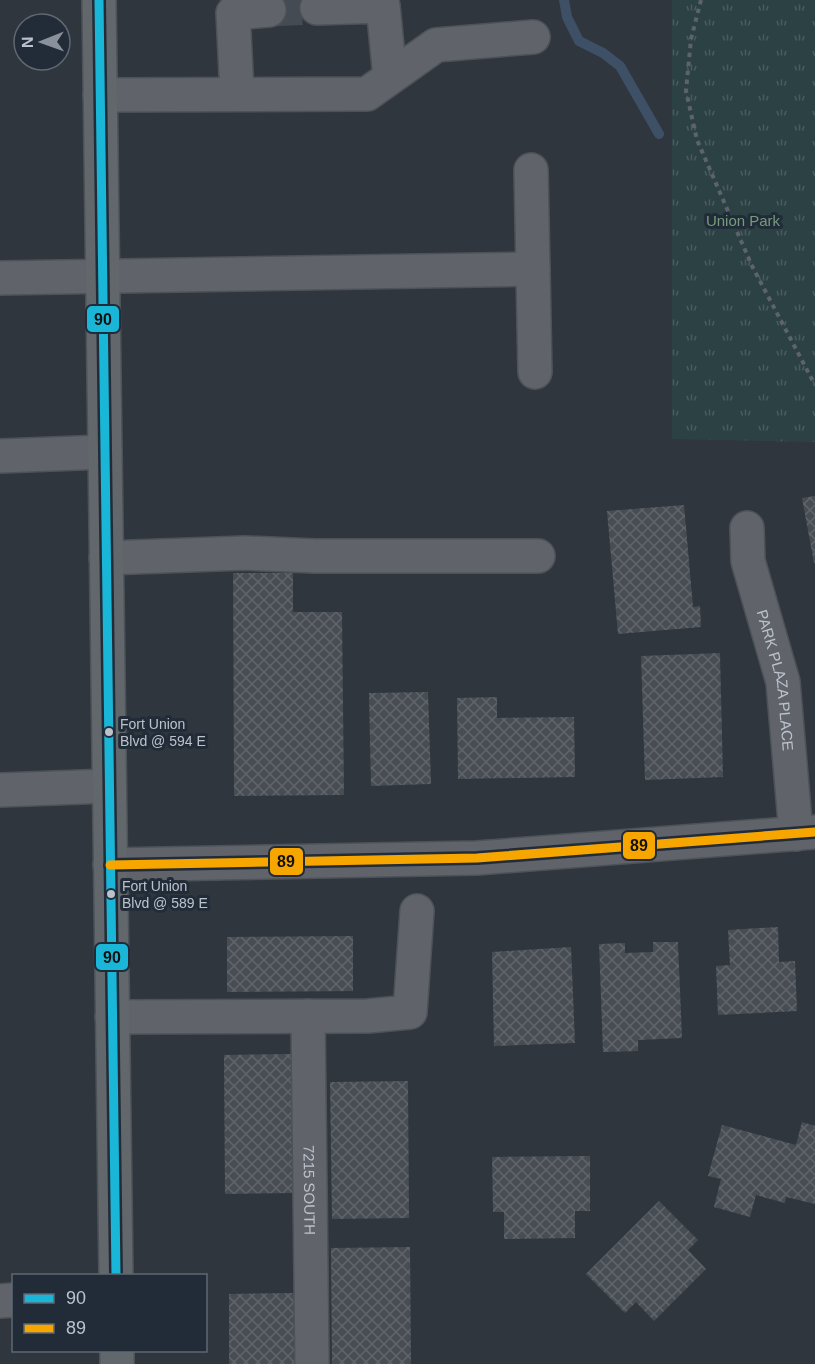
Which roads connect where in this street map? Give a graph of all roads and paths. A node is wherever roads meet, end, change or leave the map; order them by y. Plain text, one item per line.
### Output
1 (99, 0) edge
2 (701, 0) edge
3 (317, 8) tunnel mouth
4 (269, 10) tunnel mouth
5 (533, 37) dead end
6 (390, 77) junction
7 (237, 93) junction
8 (100, 95) junction
9 (531, 170) dead end
10 (533, 269) junction
11 (102, 275) junction
12 (0, 278) edge
13 (535, 372) dead end
14 (815, 385) edge
15 (105, 452) junction
16 (0, 456) edge
17 (747, 528) dead end
18 (538, 556) dead end
19 (106, 558) junction
20 (109, 786) junction
21 (0, 790) edge
22 (805, 833) edge
23 (110, 865) junction
24 (417, 911) dead end
25 (309, 1016) junction
26 (112, 1017) junction
27 (116, 1274) edge
28 (312, 1364) edge

1 - 8 main road
2 - 14 path
3 - 6 street
4 - 7 street
5 - 6 street
6 - 7 street
7 - 8 street
8 - 11 main road
9 - 10 street
10 - 11 street
10 - 13 street
11 - 12 street
11 - 15 main road
15 - 16 street
15 - 19 main road
17 - 22 street, PARK PLAZA PLACE
18 - 19 street
19 - 20 main road
20 - 21 street
20 - 23 main road
22 - 23 street
23 - 26 main road
24 - 25 street
25 - 26 street
25 - 28 street, 7215 SOUTH
26 - 27 main road

